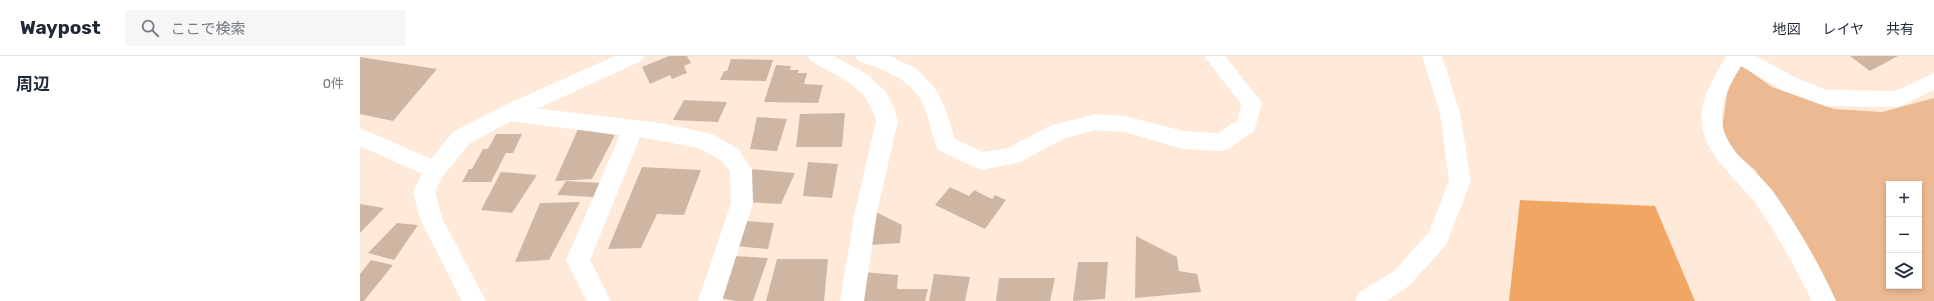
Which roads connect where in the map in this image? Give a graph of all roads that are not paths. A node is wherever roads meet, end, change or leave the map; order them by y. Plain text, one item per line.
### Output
1 (634, 56) edge
2 (818, 56) edge
3 (865, 56) edge
4 (1214, 56) edge
5 (1432, 56) edge
6 (1736, 56) edge
7 (1740, 56) edge
8 (1934, 81) edge
9 (508, 113) junction
10 (633, 128) junction
11 (360, 137) edge
12 (435, 170) junction
13 (474, 301) edge
14 (600, 301) edge
15 (710, 301) edge
16 (852, 301) edge
17 (1367, 301) edge
18 (1824, 301) edge

1 - 9 street
2 - 16 street
3 - 4 street
5 - 17 street
6 - 18 street
7 - 8 street
9 - 10 street
9 - 12 street
10 - 14 street
10 - 15 street
11 - 12 street
12 - 13 street

